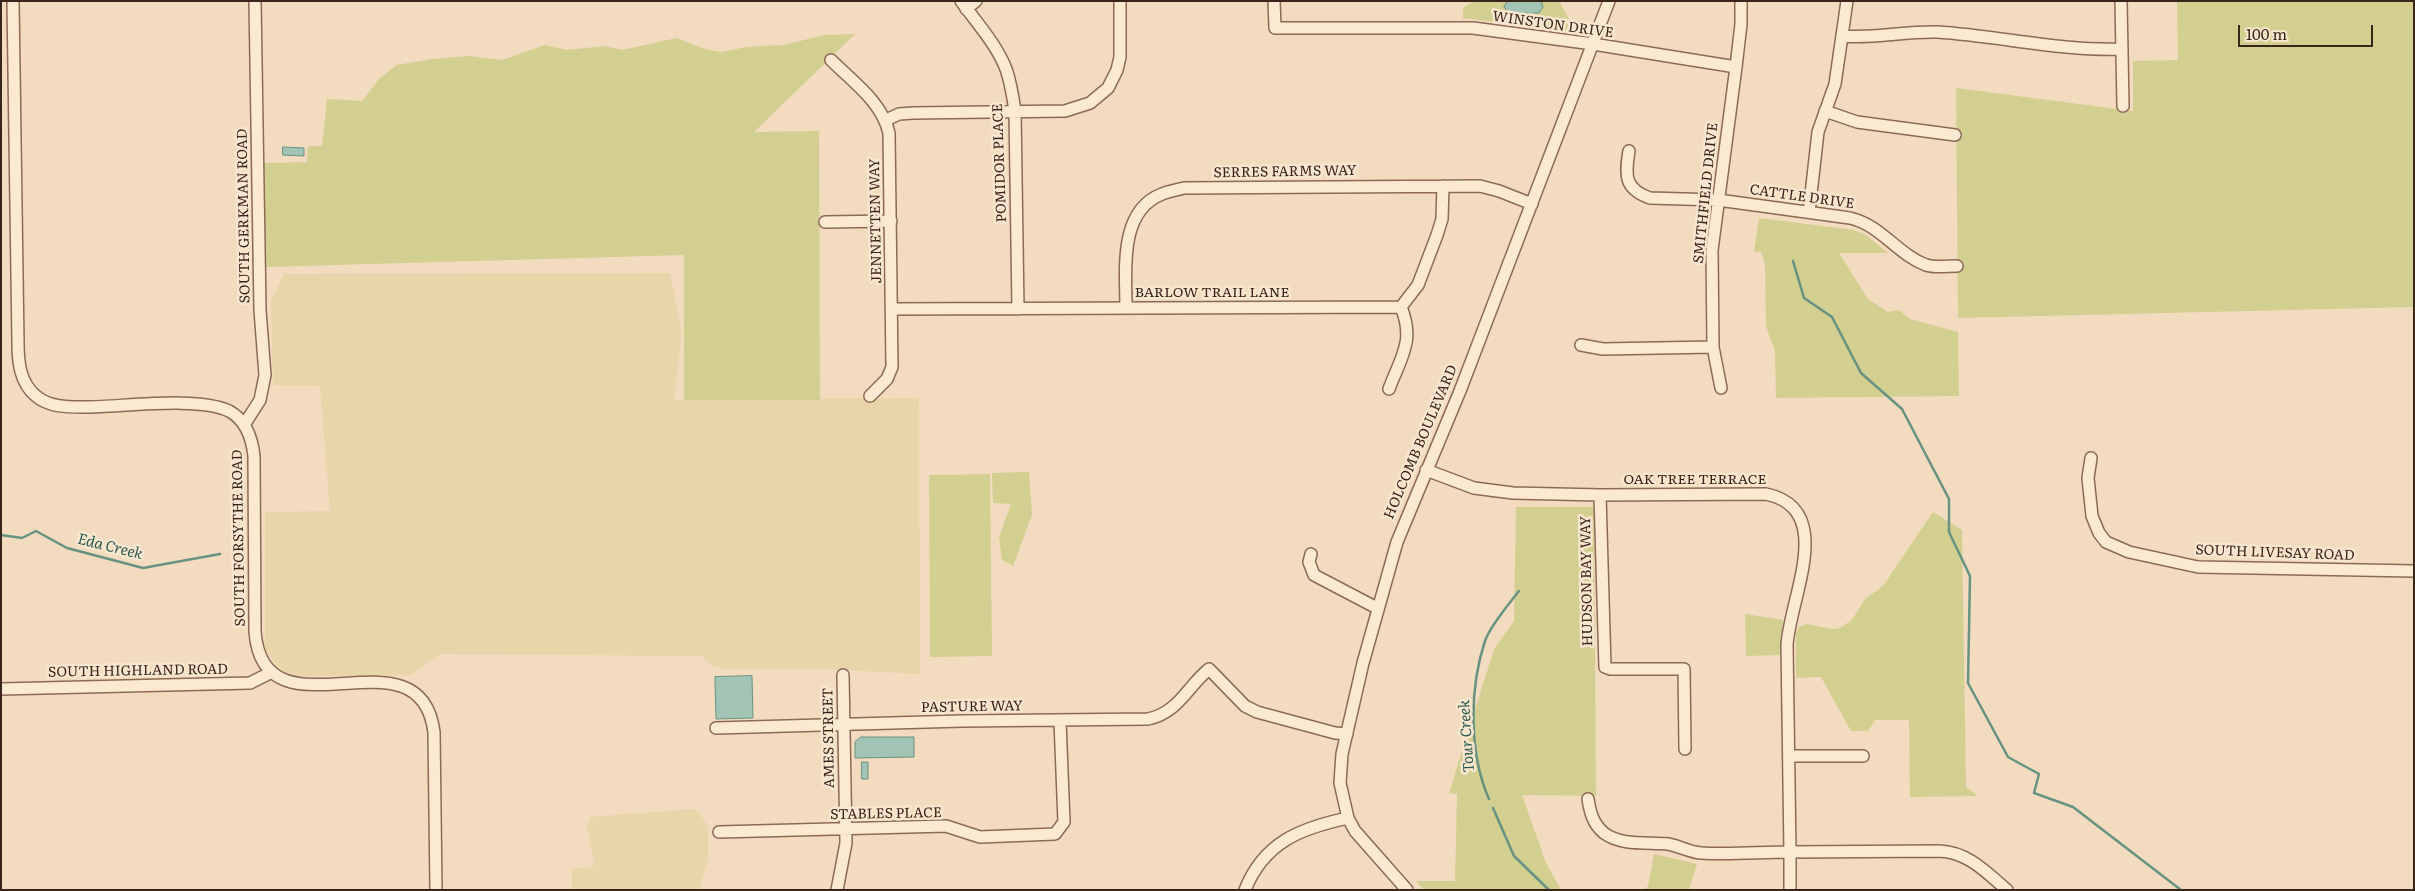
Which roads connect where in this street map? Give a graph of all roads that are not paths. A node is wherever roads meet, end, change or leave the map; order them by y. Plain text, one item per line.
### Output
1 (14, 1) edge
2 (255, 1) edge
3 (976, 1) edge
4 (1120, 1) edge
5 (1274, 1) edge
6 (1609, 1) edge
7 (1741, 1) edge
8 (1847, 1) edge
9 (2121, 1) edge
10 (1, 2) edge
11 (963, 5) edge
12 (1842, 36) junction
13 (1593, 44) junction
14 (2122, 50) junction
15 (831, 60) dead end
16 (1736, 67) junction
17 (2123, 106) dead end
18 (1015, 111) junction
19 (1825, 111) junction
20 (886, 120) junction
21 (1955, 135) dead end
22 (1628, 151) dead end
23 (1443, 186) junction
24 (1718, 200) junction
25 (1532, 204) junction
26 (1809, 212) junction
27 (891, 221) junction
28 (825, 222) dead end
29 (1957, 266) dead end
30 (1401, 307) junction
31 (1018, 308) junction
32 (1126, 308) junction
33 (892, 309) junction
34 (1582, 345) dead end
35 (1712, 347) junction
36 (1721, 388) dead end
37 (1389, 389) dead end
38 (870, 396) dead end
39 (244, 425) junction
40 (2092, 458) dead end
41 (1426, 470) junction
42 (1600, 495) junction
43 (1311, 554) dead end
44 (2414, 571) edge
45 (1378, 608) junction
46 (272, 672) junction
47 (843, 675) dead end
48 (1, 689) edge
49 (1060, 721) junction
50 (844, 726) junction
51 (716, 728) dead end
52 (1347, 734) junction
53 (1685, 749) dead end
54 (1790, 756) junction
55 (1863, 756) dead end
56 (1588, 799) dead end
57 (1348, 818) junction
58 (846, 829) junction
59 (719, 832) dead end
60 (1790, 852) junction
61 (436, 890) edge
62 (838, 890) edge
63 (1245, 890) edge
64 (1407, 890) edge
65 (1790, 890) edge
66 (2007, 890) edge

1 - 10 street
1 - 39 street
2 - 39 street, SOUTH GERKMAN ROAD
3 - 11 street
4 - 18 street
5 - 13 street, WINSTON DRIVE
6 - 13 street, HOLCOMB BOULEVARD
7 - 16 street, SMITHFIELD DRIVE
8 - 12 street
9 - 14 street
11 - 18 street, POMIDOR PLACE
12 - 14 street
12 - 19 street
13 - 16 street, WINSTON DRIVE
13 - 25 street, HOLCOMB BOULEVARD
14 - 17 street
15 - 20 street, JENNETTEN WAY
16 - 24 street, SMITHFIELD DRIVE
18 - 20 street
18 - 31 street, POMIDOR PLACE
19 - 21 street
19 - 26 street
20 - 27 street, JENNETTEN WAY
22 - 24 street, CATTLE DRIVE
23 - 25 street, SERRES FARMS WAY
23 - 30 street
23 - 32 street, SERRES FARMS WAY
24 - 26 street, CATTLE DRIVE
24 - 35 street, SMITHFIELD DRIVE
25 - 41 street, HOLCOMB BOULEVARD
26 - 29 street, CATTLE DRIVE
27 - 28 street
27 - 33 street, JENNETTEN WAY
30 - 32 street, BARLOW TRAIL LANE
30 - 37 street
31 - 32 street, BARLOW TRAIL LANE
31 - 33 street, BARLOW TRAIL LANE
33 - 38 street, JENNETTEN WAY
34 - 35 street
35 - 36 street, SMITHFIELD DRIVE
39 - 46 street, SOUTH FORSYTHE ROAD
40 - 44 street, SOUTH LIVESAY ROAD
41 - 42 street, OAK TREE TERRACE
41 - 45 street, HOLCOMB BOULEVARD
42 - 53 street, HUDSON BAY WAY
42 - 54 street, OAK TREE TERRACE
43 - 45 street
45 - 52 street, HOLCOMB BOULEVARD
46 - 48 street, SOUTH HIGHLAND ROAD
46 - 61 street
47 - 50 street, AMES STREET
49 - 50 street, PASTURE WAY
49 - 52 street, PASTURE WAY
49 - 58 street, STABLES PLACE
50 - 51 street, PASTURE WAY
50 - 58 street, AMES STREET
52 - 57 street, HOLCOMB BOULEVARD
54 - 55 street
54 - 60 street, OAK TREE TERRACE
56 - 60 street
57 - 63 street
57 - 64 street, HOLCOMB BOULEVARD
58 - 59 street, STABLES PLACE
58 - 62 street, AMES STREET
60 - 65 street, OAK TREE TERRACE
60 - 66 street

